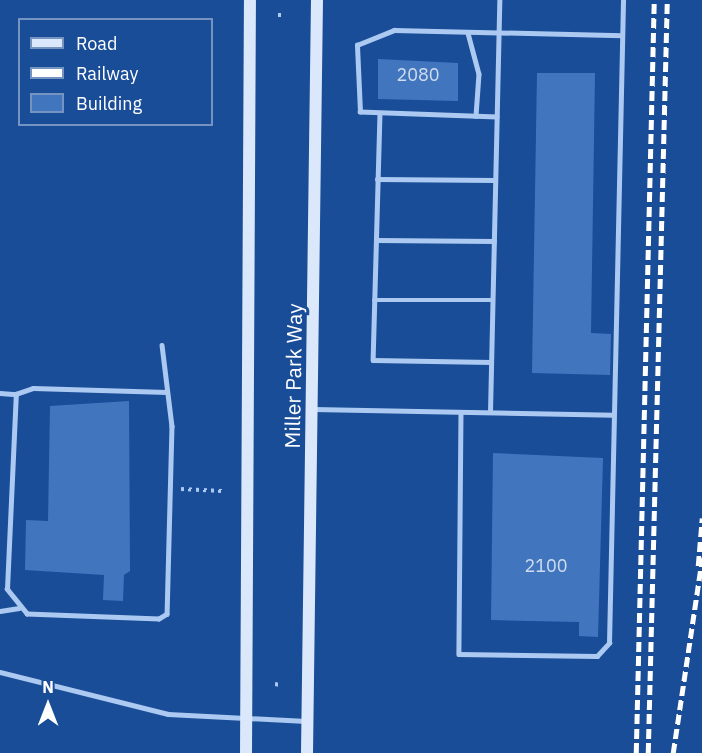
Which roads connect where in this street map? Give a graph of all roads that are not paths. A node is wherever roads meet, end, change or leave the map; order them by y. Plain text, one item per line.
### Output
1 (250, 0) edge
2 (317, 0) edge
3 (499, 0) edge
4 (623, 0) edge
5 (468, 33) junction
6 (499, 34) junction
7 (622, 35) junction
8 (380, 113) junction
9 (476, 116) junction
10 (497, 117) junction
11 (377, 179) junction
12 (495, 180) junction
13 (376, 240) junction
14 (494, 241) junction
15 (374, 300) junction
16 (492, 300) junction
17 (162, 345) dead end
18 (491, 362) junction
19 (167, 392) junction
20 (0, 393) edge
21 (16, 394) junction
22 (313, 409) junction
23 (461, 412) junction
24 (490, 412) junction
25 (613, 415) junction
26 (18, 608) junction
27 (0, 611) edge
28 (0, 672) edge
29 (308, 721) junction
30 (246, 722) junction
31 (246, 753) edge
32 (307, 753) edge

1 - 30 main road, Miller Park Way
2 - 22 main road, Miller Park Way
3 - 6 lane
4 - 7 lane
5 - 6 lane
5 - 8 lane
5 - 9 lane
6 - 7 lane
6 - 10 lane
7 - 25 lane
8 - 9 lane
8 - 11 lane
9 - 10 lane
10 - 12 lane
11 - 12 lane
11 - 13 lane
12 - 14 lane
13 - 14 lane
13 - 15 lane
14 - 16 lane
15 - 16 lane
15 - 18 lane
16 - 18 lane
17 - 19 lane
18 - 24 lane
19 - 21 lane
19 - 26 lane
20 - 21 lane
21 - 26 lane
22 - 23 lane
22 - 29 main road, Miller Park Way
23 - 24 lane
23 - 25 lane
24 - 25 lane
26 - 27 lane
28 - 30 lane
29 - 30 lane
29 - 32 main road, Miller Park Way
30 - 31 main road, Miller Park Way

